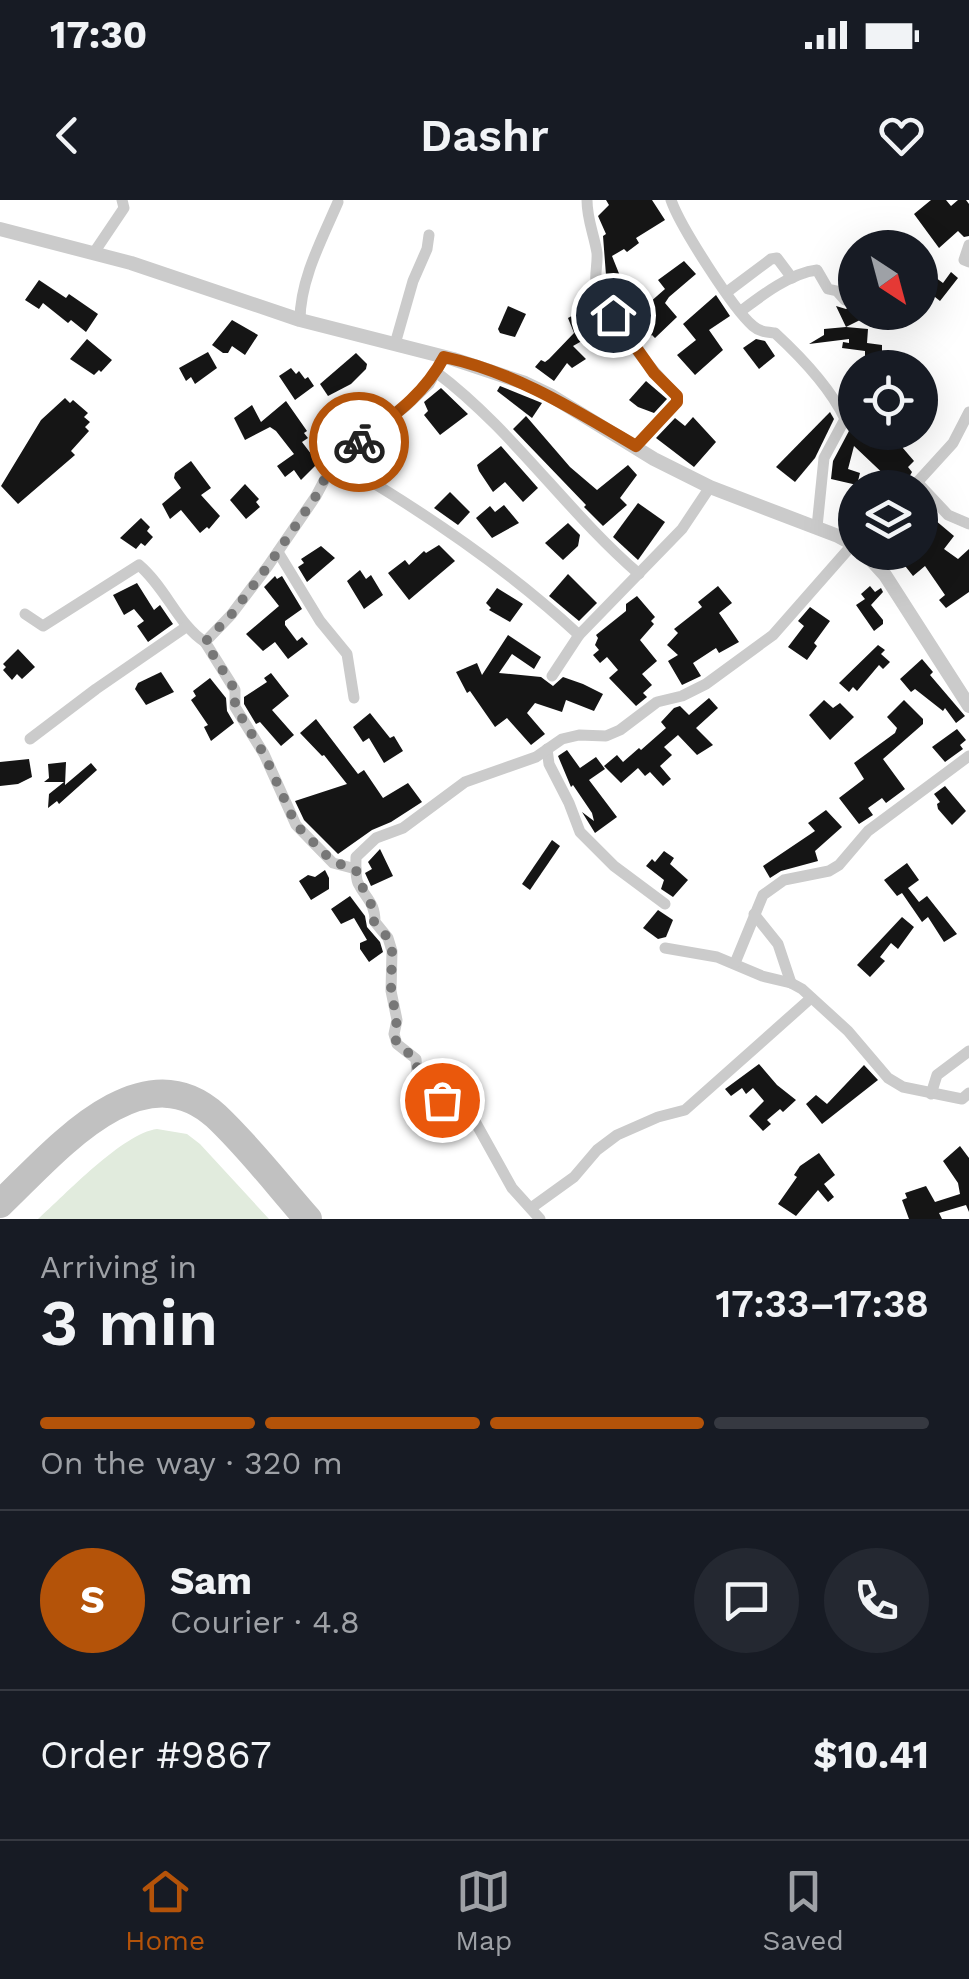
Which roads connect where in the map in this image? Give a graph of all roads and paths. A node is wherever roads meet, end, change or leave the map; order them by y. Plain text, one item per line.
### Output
1 (122, 200) edge
2 (586, 200) edge
3 (671, 200) edge
4 (338, 202) edge
5 (0, 229) edge
6 (429, 235) dead end
7 (969, 246) edge
8 (93, 254) junction
9 (969, 262) edge
10 (792, 278) junction
11 (727, 292) junction
12 (838, 292) edge
13 (741, 311) junction
14 (300, 320) junction
15 (394, 344) junction
16 (444, 357) junction
17 (436, 372) junction
18 (969, 412) edge
19 (636, 446) junction
20 (334, 460) junction
21 (929, 470) edge
22 (710, 487) junction
23 (938, 506) edge
24 (969, 524) edge
25 (817, 527) junction
26 (838, 538) edge
27 (278, 552) junction
28 (838, 567) edge
29 (879, 570) edge
30 (638, 574) junction
31 (25, 614) dead end
32 (186, 628) junction
33 (579, 635) junction
34 (205, 642) junction
35 (552, 676) dead end
36 (354, 698) dead end
37 (968, 701) edge
38 (30, 739) dead end
39 (547, 749) junction
40 (969, 756) edge
41 (356, 869) junction
42 (666, 904) dead end
43 (754, 914) junction
44 (666, 948) dead end
45 (735, 963) junction
46 (791, 984) junction
47 (811, 998) junction
48 (969, 1051) edge
49 (931, 1094) junction
50 (969, 1094) edge
51 (535, 1214) edge

1 - 8 street
2 - 19 street
3 - 11 street
4 - 14 street
5 - 8 street
6 - 15 street
7 - 9 street
8 - 14 street
10 - 11 street
10 - 12 street
10 - 13 street
11 - 13 street
13 - 25 street
14 - 15 street
15 - 16 street
16 - 17 street
16 - 19 street
17 - 20 street
17 - 30 street
18 - 21 street
19 - 22 street
20 - 27 street
20 - 33 street
22 - 25 street
22 - 30 street
23 - 24 street
25 - 26 street
27 - 34 street
27 - 36 street
28 - 39 street
29 - 37 street
30 - 33 street
31 - 32 street
32 - 34 street
32 - 38 street
33 - 35 street
34 - 41 street
39 - 41 street
39 - 42 street
40 - 43 street
41 - 51 street
43 - 45 street
43 - 46 street
44 - 45 street
45 - 46 street
46 - 47 street
47 - 49 street
47 - 51 street
48 - 49 street
49 - 50 street

